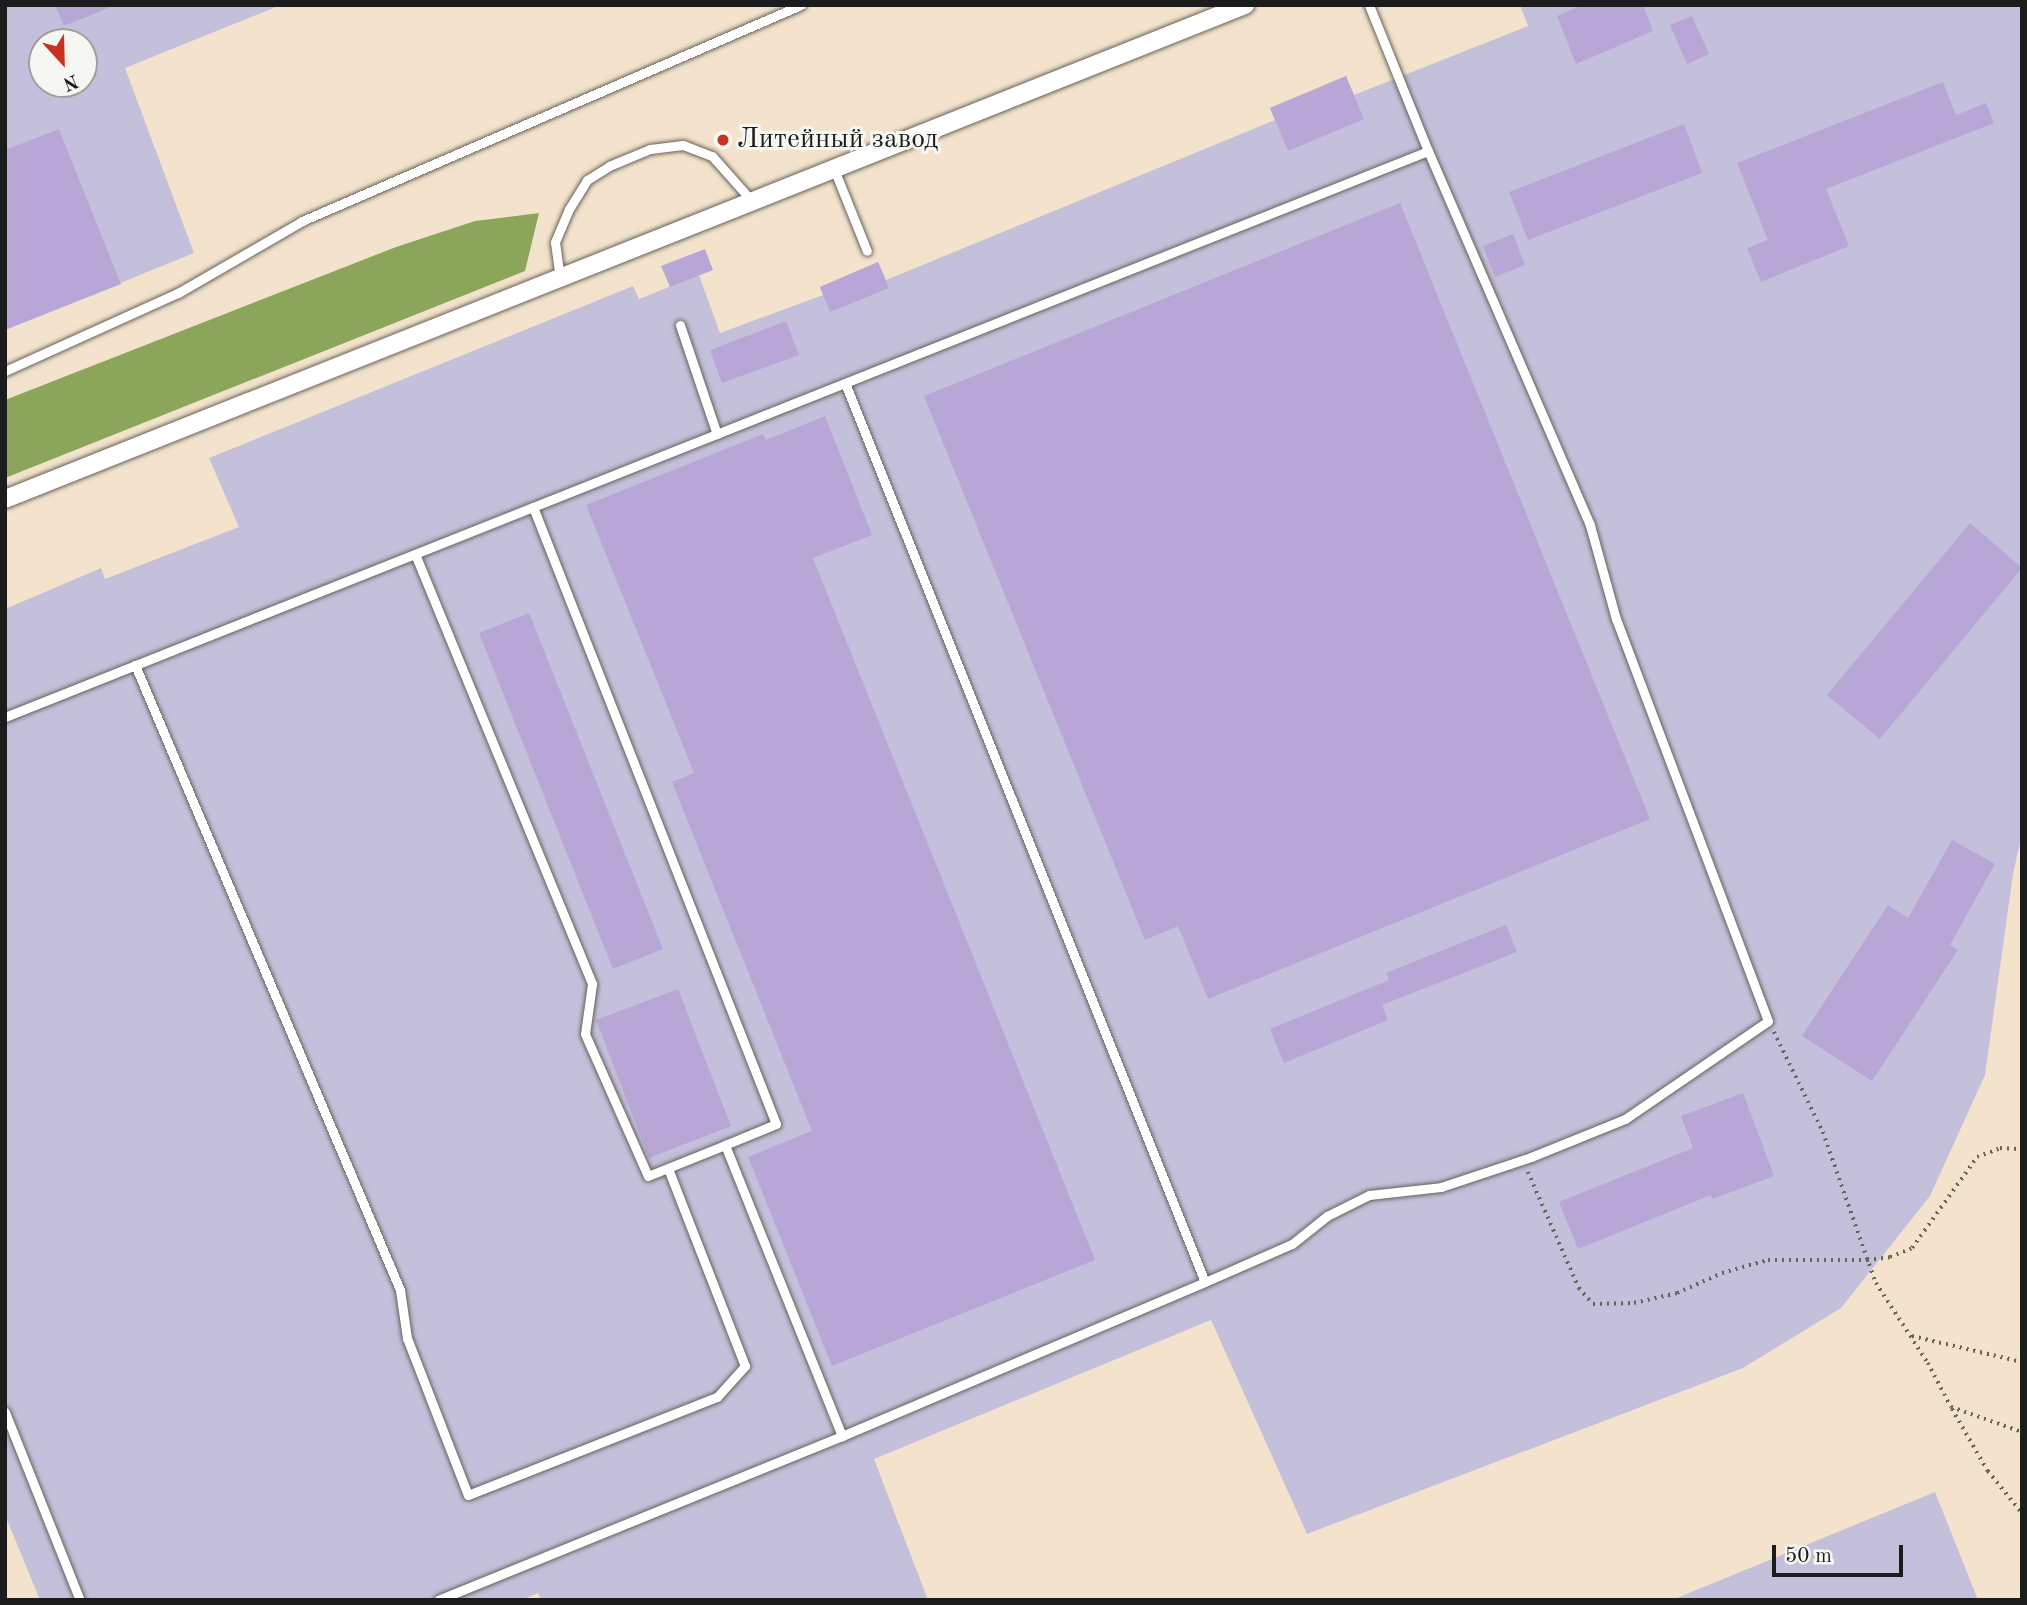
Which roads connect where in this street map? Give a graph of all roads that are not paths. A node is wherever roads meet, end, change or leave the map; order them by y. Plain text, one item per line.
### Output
1 (801, 5) edge
2 (1245, 5) edge
3 (1370, 5) edge
4 (1428, 151) junction
5 (834, 169) junction
6 (752, 201) junction
7 (867, 251) dead end
8 (560, 278) junction
9 (680, 325) dead end
10 (5, 371) edge
11 (845, 383) junction
12 (717, 433) junction
13 (5, 499) edge
14 (533, 507) junction
15 (415, 554) junction
16 (135, 665) junction
17 (5, 717) edge
18 (725, 1145) junction
19 (668, 1168) junction
20 (1205, 1282) junction
21 (5, 1412) edge
22 (842, 1436) junction
23 (80, 1600) edge
24 (438, 1600) edge

1 - 10 lane
2 - 5 street
3 - 4 lane
4 - 11 lane
4 - 20 lane
5 - 6 street
5 - 7 lane
6 - 8 street
6 - 8 lane
8 - 13 street
9 - 12 lane
11 - 12 lane
11 - 20 lane
12 - 14 lane
14 - 15 lane
14 - 18 lane
15 - 16 lane
15 - 19 lane
16 - 17 lane
16 - 19 lane
18 - 19 lane
18 - 22 lane
20 - 22 lane
21 - 23 lane
22 - 24 lane

